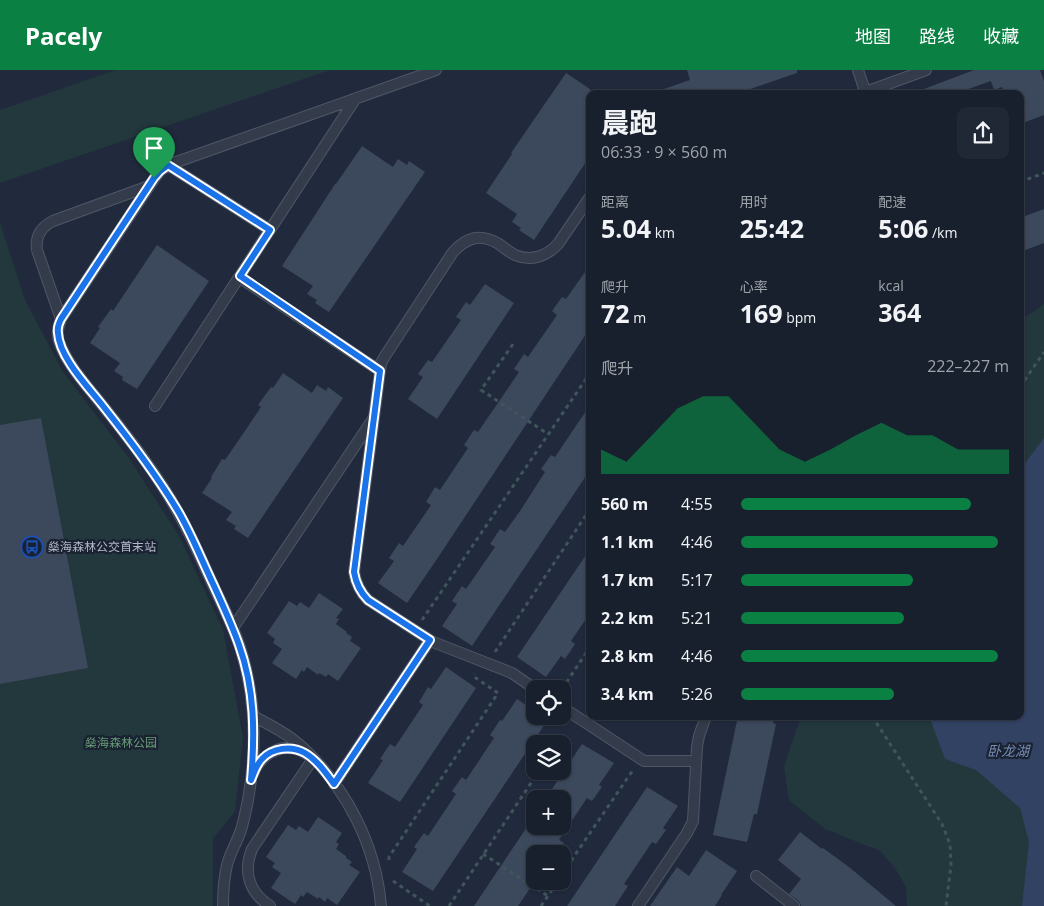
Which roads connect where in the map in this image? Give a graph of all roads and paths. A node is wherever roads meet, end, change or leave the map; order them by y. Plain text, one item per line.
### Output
1 (436, 70) edge
2 (858, 70) edge
3 (926, 70) edge
4 (863, 90) edge
5 (872, 90) edge
6 (356, 98) junction
7 (168, 165) junction
8 (1044, 173) edge
9 (1024, 180) edge
10 (149, 186) junction
11 (586, 203) edge
12 (270, 230) junction
13 (240, 276) junction
14 (61, 319) junction
15 (513, 344) dead end
16 (1044, 352) edge
17 (380, 371) junction
18 (586, 379) edge
19 (1024, 381) edge
20 (155, 406) dead end
21 (374, 417) junction
22 (548, 434) junction
23 (586, 515) edge
24 (233, 628) junction
25 (415, 630) junction
26 (430, 640) junction
27 (586, 653) edge
28 (484, 663) junction
29 (568, 680) edge
30 (526, 683) edge
31 (571, 713) edge
32 (253, 716) junction
33 (705, 720) edge
34 (875, 720) edge
35 (313, 759) junction
36 (640, 759) junction
37 (695, 761) junction
38 (251, 780) junction
39 (533, 780) edge
40 (334, 784) junction
41 (484, 854) junction
42 (571, 861) edge
43 (390, 865) dead end
44 (392, 873) dead end
45 (756, 876) dead end
46 (552, 890) edge
47 (548, 896) junction
48 (223, 906) edge
49 (270, 906) edge
50 (381, 906) edge
51 (430, 906) edge
52 (448, 906) edge
53 (541, 906) edge
54 (638, 906) edge
55 (794, 906) edge
56 (946, 906) edge

1 - 6 lane
2 - 4 lane
3 - 5 lane
6 - 7 lane
6 - 12 lane
7 - 10 lane
7 - 12 lane
8 - 9 path
10 - 14 lane
10 - 14 lane
11 - 17 lane
12 - 13 lane
13 - 17 lane
13 - 20 lane
14 - 24 lane
15 - 22 path
16 - 19 path
17 - 21 lane
18 - 22 path
21 - 24 lane
21 - 25 lane
22 - 25 path
23 - 28 path
24 - 32 lane
25 - 26 lane
26 - 28 lane
26 - 40 lane
27 - 29 path
28 - 30 lane
28 - 43 path
31 - 36 lane
32 - 35 lane
32 - 38 lane
33 - 37 lane
34 - 56 path
35 - 38 lane
35 - 40 lane
35 - 49 lane
36 - 37 lane
36 - 42 path
37 - 54 lane
38 - 48 lane
39 - 41 path
40 - 50 lane
41 - 47 path
41 - 52 path
44 - 51 path
45 - 55 lane
46 - 47 path
47 - 53 path

